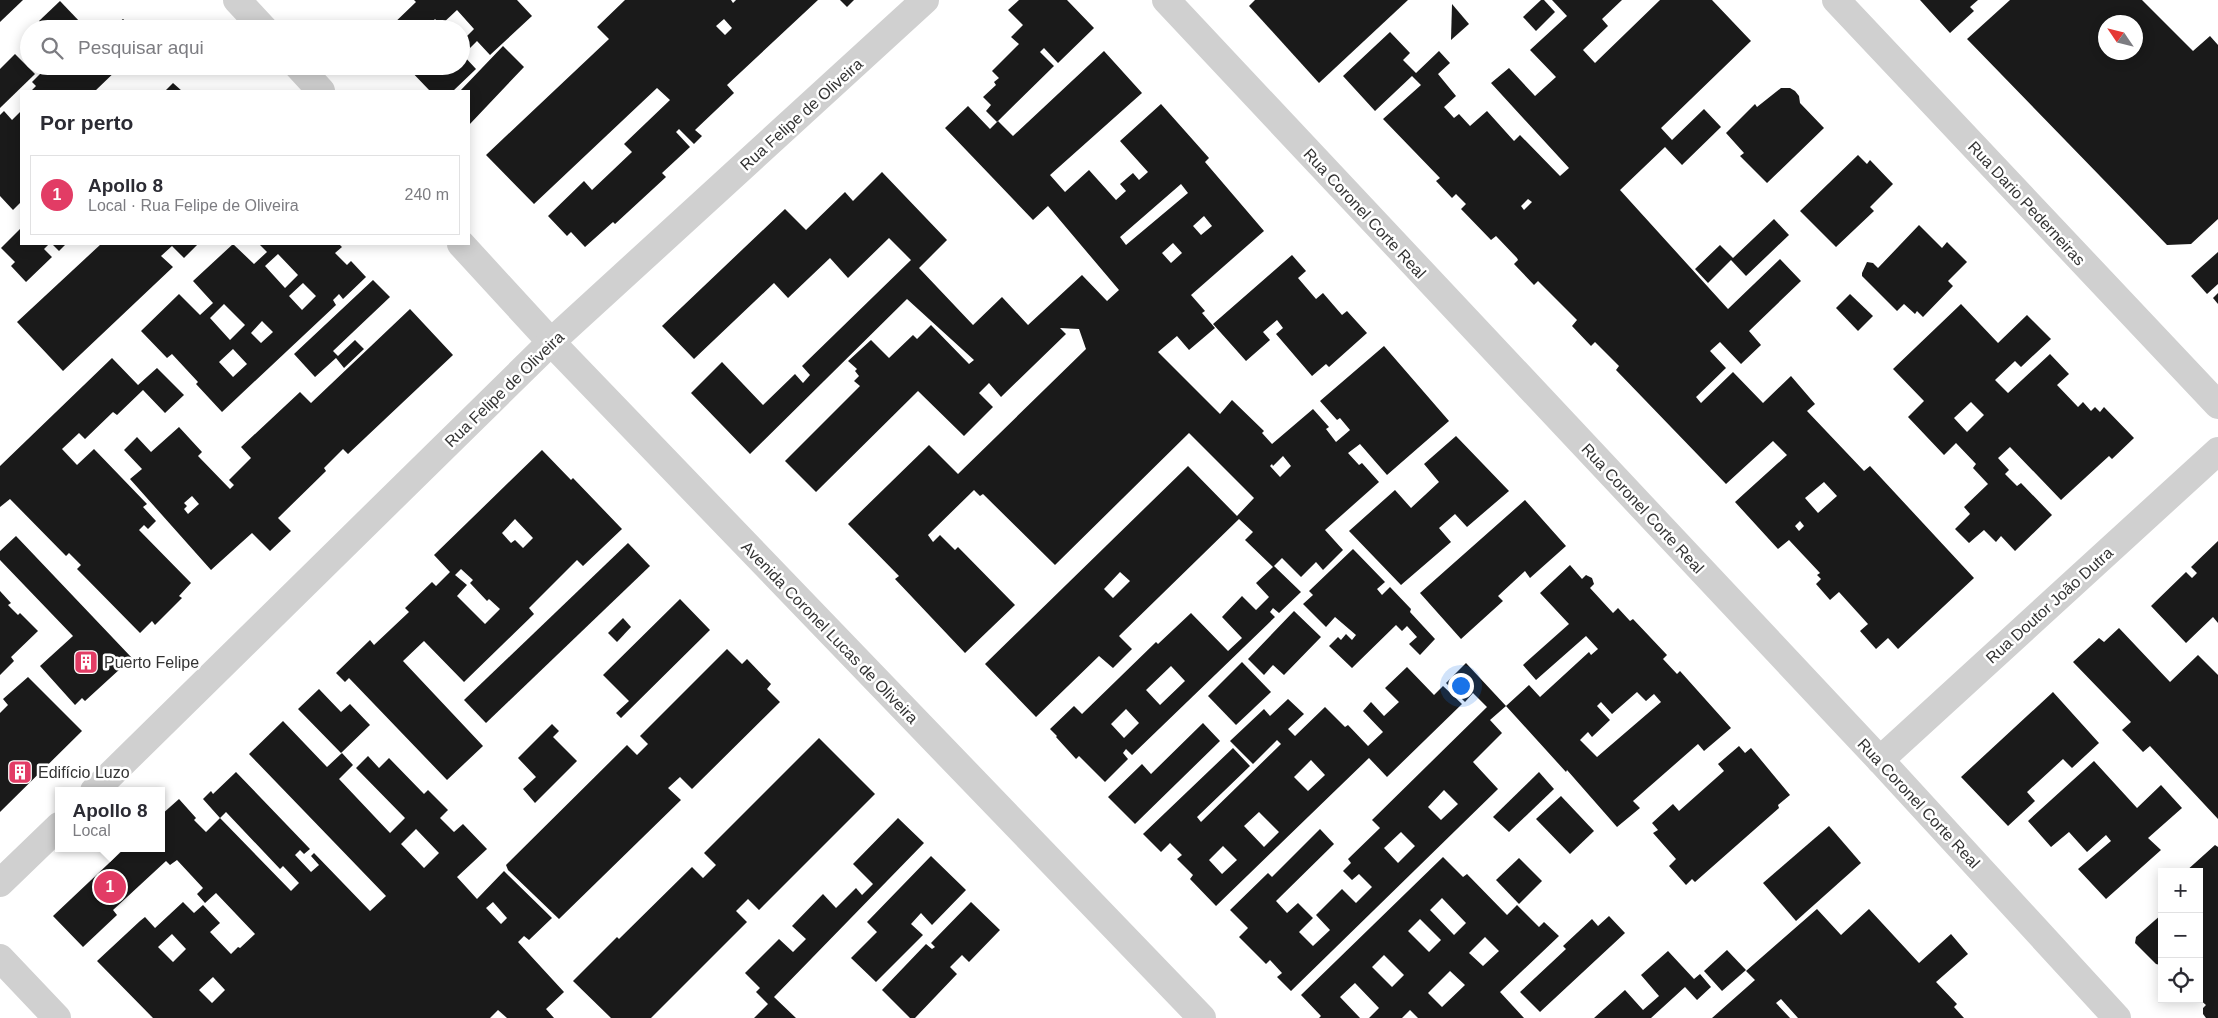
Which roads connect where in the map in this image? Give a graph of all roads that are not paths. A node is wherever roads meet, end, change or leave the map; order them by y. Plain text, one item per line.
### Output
1 (237, 0) edge
2 (925, 0) edge
3 (1166, 0) edge
4 (1836, 0) edge
5 (256, 20) edge
6 (306, 75) edge
7 (320, 90) edge
8 (462, 245) edge
9 (551, 342) junction
10 (2218, 405) edge
11 (2218, 451) edge
12 (1880, 760) junction
13 (98, 787) edge
14 (55, 830) edge
15 (0, 883) edge
16 (0, 958) edge
17 (1195, 1016) edge
18 (57, 1018) edge
19 (2117, 1018) edge

1 - 5 street
2 - 9 street, Rua Felipe de Oliveira
3 - 12 street, Rua Coronel Corte Real
4 - 10 street, Rua Dario Pederneiras
6 - 7 street
8 - 9 street, Avenida Coronel Lucas de Oliveira
9 - 13 street, Rua Felipe de Oliveira
9 - 17 street, Avenida Coronel Lucas de Oliveira
11 - 12 street, Rua Doutor João Dutra
12 - 19 street, Rua Coronel Corte Real
14 - 15 street
16 - 18 street

